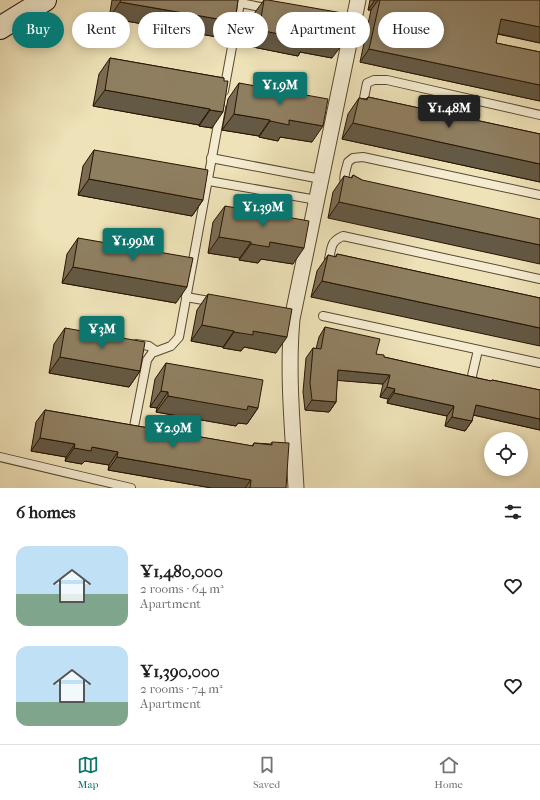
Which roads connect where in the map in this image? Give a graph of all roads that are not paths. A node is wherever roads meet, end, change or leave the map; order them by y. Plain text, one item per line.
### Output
1 (44, 0) edge
2 (226, 0) edge
3 (358, 0) edge
4 (240, 3) junction
5 (279, 10) edge
6 (0, 28) edge
7 (380, 110) edge
8 (540, 115) edge
9 (211, 158) junction
10 (192, 178) edge
11 (321, 179) junction
12 (207, 181) junction
13 (352, 191) edge
14 (540, 195) edge
15 (317, 200) junction
16 (337, 267) edge
17 (540, 279) edge
18 (186, 297) junction
19 (224, 303) edge
20 (323, 316) dead end
21 (127, 342) edge
22 (478, 350) junction
23 (156, 351) junction
24 (540, 364) edge
25 (471, 380) edge
26 (133, 432) edge
27 (0, 457) edge
28 (131, 488) edge
29 (296, 488) edge

1 - 6 street
2 - 4 lane
3 - 11 street
4 - 5 lane
4 - 9 lane
7 - 8 lane
9 - 11 lane
9 - 12 lane
10 - 12 lane
11 - 15 street
12 - 15 lane
12 - 18 lane
13 - 14 lane
15 - 29 street
16 - 17 lane
18 - 19 lane
18 - 23 lane
20 - 22 lane
21 - 23 lane
22 - 24 lane
22 - 25 lane
23 - 26 lane
27 - 28 lane

